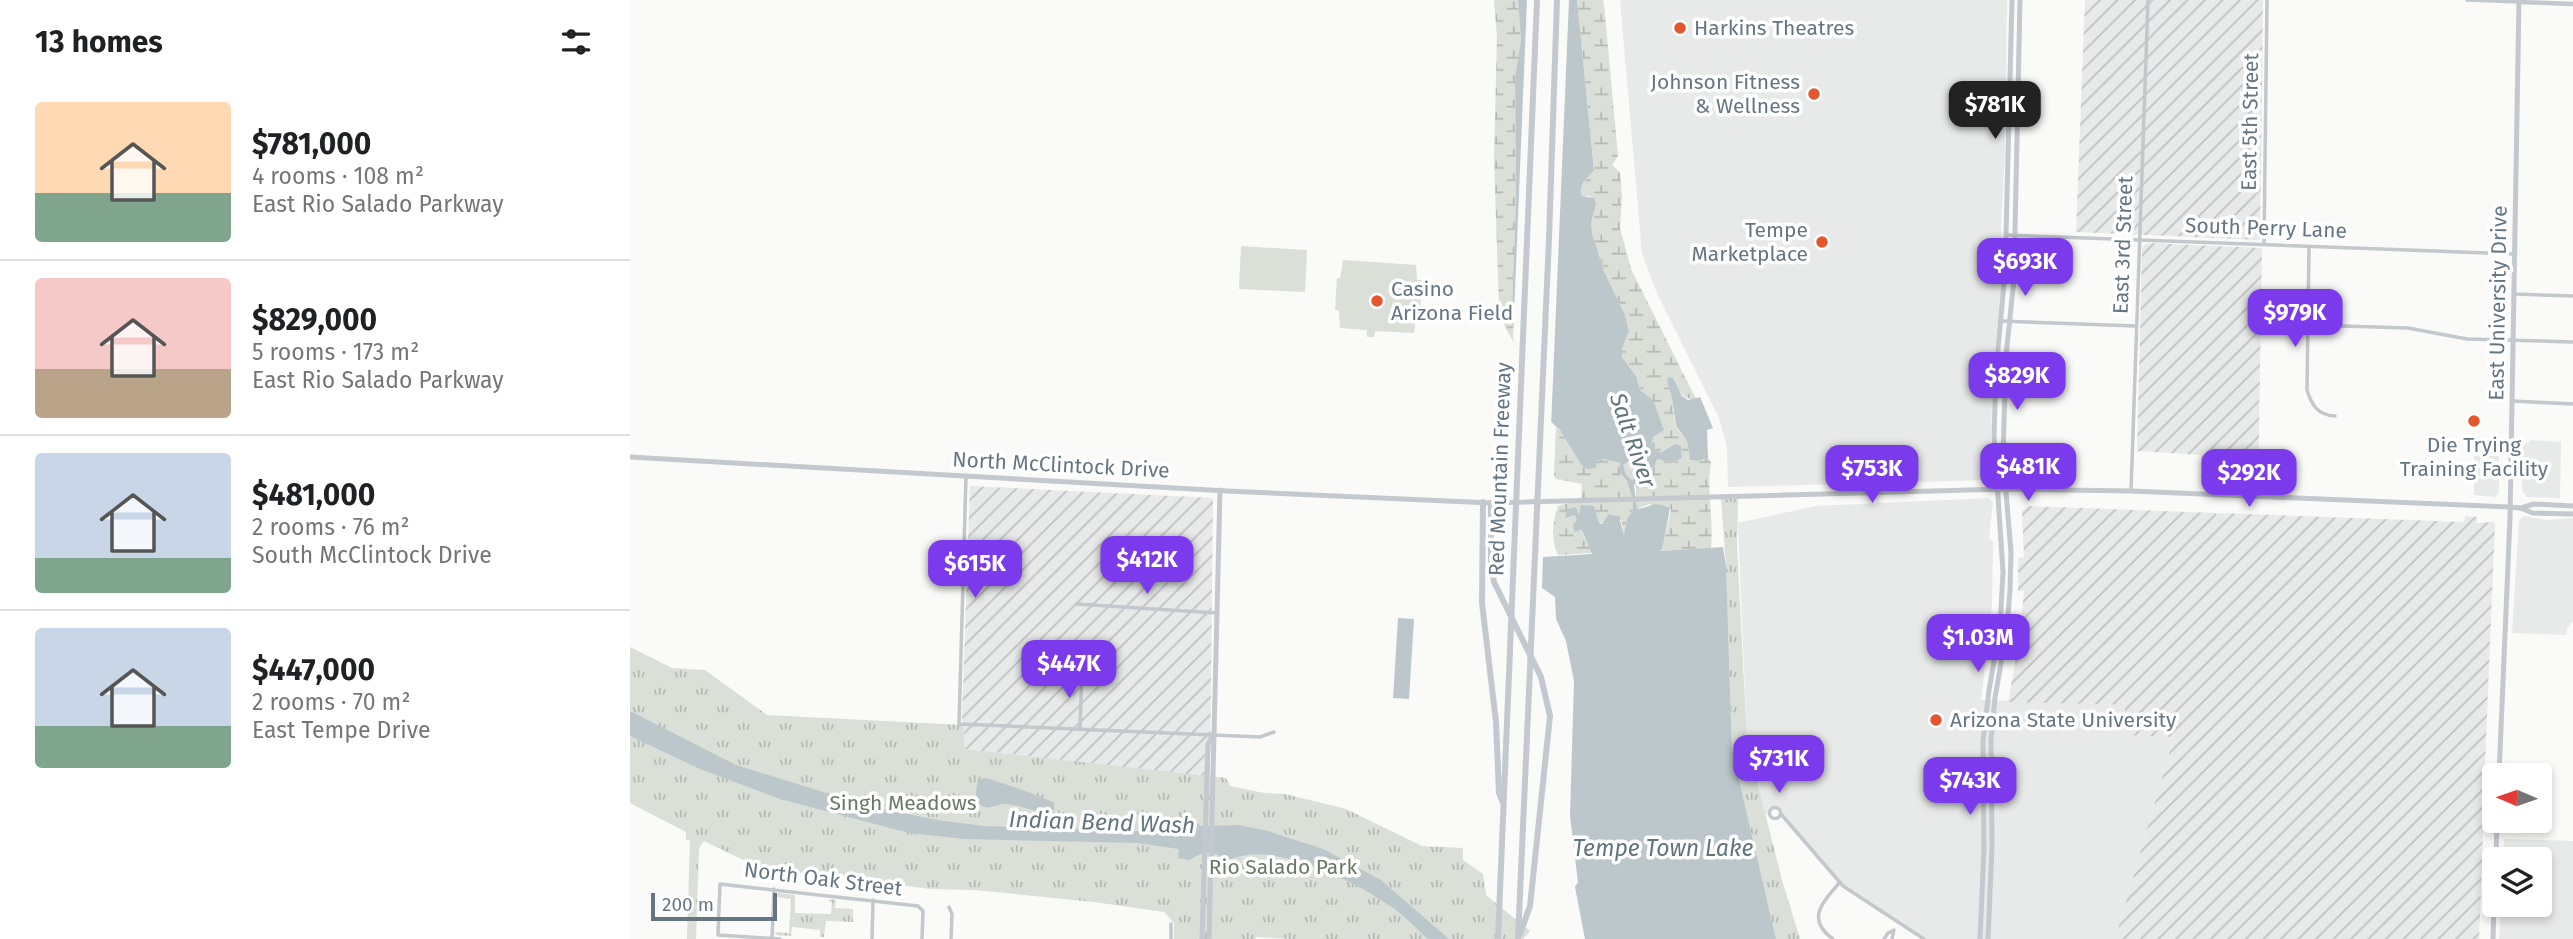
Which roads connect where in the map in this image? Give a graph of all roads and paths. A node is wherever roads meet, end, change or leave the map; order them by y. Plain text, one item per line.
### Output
1 (1537, 0) edge
2 (1557, 0) edge
3 (2012, 0) edge
4 (2020, 0) edge
5 (2148, 0) edge
6 (2267, 0) edge
7 (2467, 0) edge
8 (2519, 1) edge
9 (2573, 4) edge
10 (2006, 235) junction
11 (2015, 235) junction
12 (2138, 239) junction
13 (2264, 243) junction
14 (2309, 247) junction
15 (2515, 254) junction
16 (2514, 294) junction
17 (2573, 296) edge
18 (2001, 321) junction
19 (2010, 321) junction
20 (2309, 325) junction
21 (2136, 326) junction
22 (2513, 340) junction
23 (2573, 342) edge
24 (2512, 401) junction
25 (2573, 404) edge
26 (2335, 416) dead end
27 (630, 457) edge
28 (966, 476) junction
29 (1996, 489) junction
30 (2006, 489) junction
31 (1220, 490) junction
32 (2131, 491) junction
33 (1483, 502) junction
34 (1491, 503) junction
35 (2573, 506) edge
36 (2510, 508) junction
37 (2520, 508) junction
38 (2573, 514) edge
39 (1077, 604) dead end
40 (1216, 613) junction
41 (1082, 671) dead end
42 (1080, 729) junction
43 (1274, 732) dead end
44 (1212, 736) junction
45 (2499, 763) edge
46 (1504, 807) junction
47 (1781, 814) dead end
48 (1208, 857) junction
49 (1840, 883) junction
50 (774, 889) junction
51 (873, 901) junction
52 (949, 907) dead end
53 (2494, 917) edge
54 (1899, 923) junction
55 (1171, 924) dead end
56 (1894, 930) junction
57 (772, 939) edge
58 (780, 939) edge
59 (872, 939) edge
60 (922, 939) edge
61 (951, 939) edge
62 (1171, 939) edge
63 (1202, 939) edge
64 (1209, 939) edge
65 (1498, 939) edge
66 (1518, 939) edge
67 (1833, 939) edge
68 (1884, 939) edge
69 (1892, 939) edge
70 (1924, 939) edge
71 (1980, 939) edge
72 (1988, 939) edge
73 (2493, 939) edge

1 - 46 highway, Red Mountain Freeway
2 - 66 highway, Red Mountain Freeway
3 - 10 main road
4 - 11 main road
5 - 12 street, East 3rd Street
6 - 13 street, East 5th Street
7 - 8 street
8 - 9 street
8 - 15 main road, East University Drive
10 - 11 street, South Perry Lane
10 - 18 main road
11 - 12 street, South Perry Lane
11 - 19 main road
12 - 13 street, South Perry Lane
12 - 21 street, East 3rd Street
13 - 14 street, South Perry Lane
14 - 15 street, South Perry Lane
14 - 20 street
15 - 16 main road, East University Drive
16 - 17 street
16 - 22 main road, East University Drive
18 - 19 street
18 - 29 main road
19 - 21 street
19 - 30 main road
20 - 22 street
20 - 26 street
21 - 32 street, East 3rd Street
22 - 23 street
22 - 24 main road, East University Drive
24 - 25 street
24 - 36 main road, East University Drive
27 - 28 main road, North McClintock Drive
28 - 31 main road, North McClintock Drive
28 - 42 street
29 - 30 main road, North McClintock Drive
29 - 34 main road, North McClintock Drive
29 - 71 main road
30 - 32 main road, North McClintock Drive
30 - 72 main road
31 - 33 main road, North McClintock Drive
31 - 40 main road
32 - 36 main road, North McClintock Drive
33 - 34 main road, North McClintock Drive
33 - 46 highway
34 - 66 highway
35 - 37 main road
36 - 37 main road, North McClintock Drive
36 - 45 main road, East University Drive
37 - 38 main road
39 - 40 street
40 - 44 main road
41 - 42 street
42 - 44 street
43 - 44 street
44 - 48 main road
46 - 65 highway, Red Mountain Freeway
47 - 49 street
48 - 63 main road
48 - 64 main road
49 - 54 street
49 - 67 street
50 - 51 street, North Oak Street
50 - 57 street
50 - 57 street, North Oak Street
51 - 59 street
51 - 60 street, North Oak Street
52 - 61 street
53 - 73 main road
54 - 56 street
54 - 70 street
55 - 62 street
56 - 68 street
56 - 69 street
57 - 58 street

